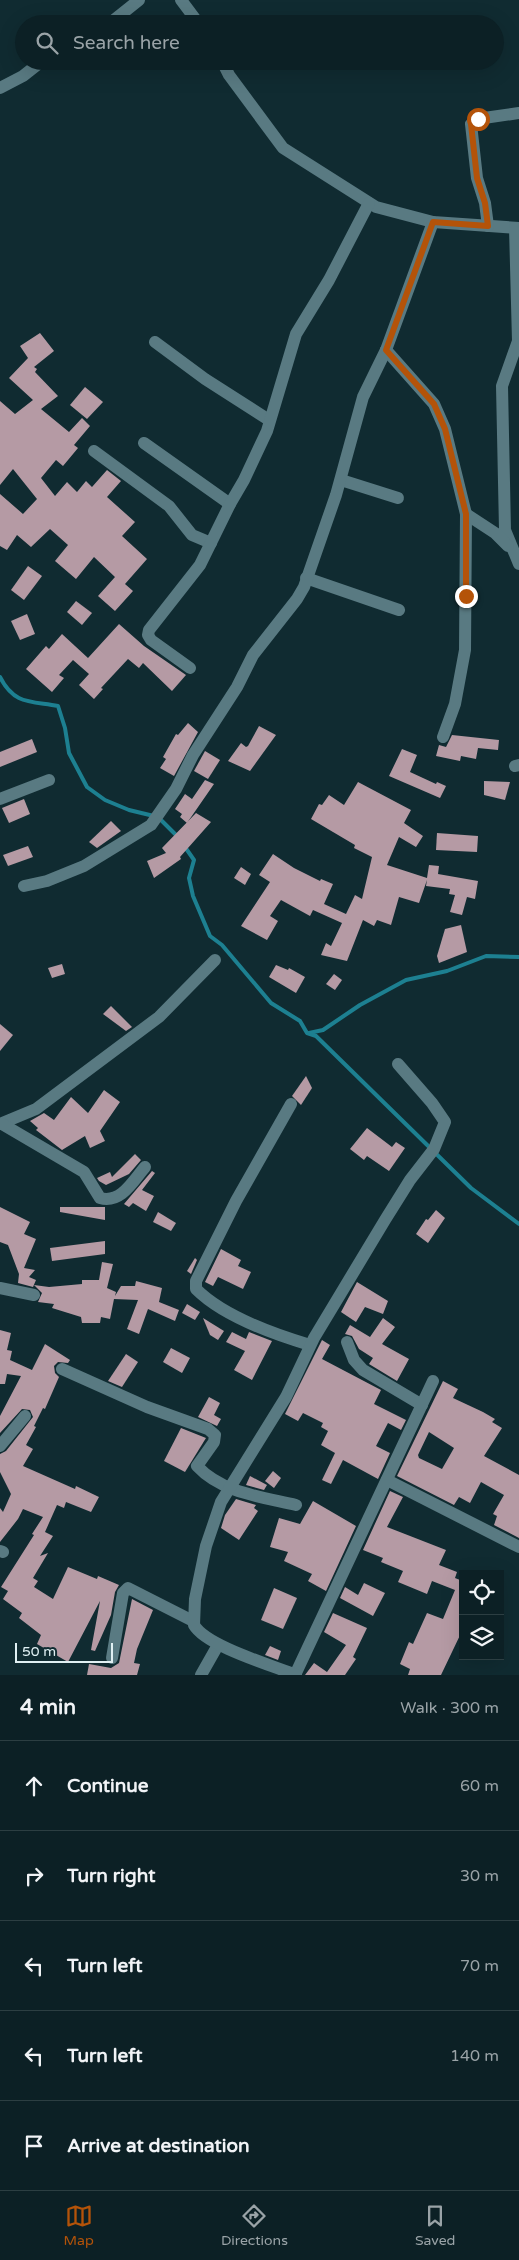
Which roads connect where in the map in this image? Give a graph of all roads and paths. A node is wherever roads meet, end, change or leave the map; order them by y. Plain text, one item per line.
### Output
1 (139, 0) edge
2 (181, 0) edge
3 (120, 15) edge
4 (192, 15) edge
5 (31, 70) edge
6 (226, 70) edge
7 (0, 88) edge
8 (519, 113) edge
9 (370, 203) junction
10 (433, 222) junction
11 (488, 226) junction
12 (517, 228) edge
13 (155, 342) dead end
14 (386, 350) junction
15 (269, 420) junction
16 (144, 442) dead end
17 (94, 451) dead end
18 (341, 480) junction
19 (398, 498) dead end
20 (230, 504) junction
21 (466, 514) junction
22 (210, 543) junction
23 (516, 558) edge
24 (306, 578) junction
25 (399, 610) dead end
26 (190, 668) dead end
27 (443, 737) dead end
28 (49, 780) dead end
29 (0, 799) edge
30 (24, 886) dead end
31 (215, 960) dead end
32 (398, 1064) dead end
33 (291, 1104) dead end
34 (1, 1124) edge
35 (145, 1167) dead end
36 (0, 1288) edge
37 (34, 1296) dead end
38 (347, 1342) dead end
39 (310, 1345) junction
40 (62, 1369) dead end
41 (433, 1381) dead end
42 (422, 1405) junction
43 (25, 1416) dead end
44 (0, 1446) edge
45 (387, 1480) junction
46 (230, 1488) junction
47 (296, 1504) dead end
48 (519, 1547) edge
49 (193, 1621) junction
50 (218, 1645) junction
51 (112, 1658) dead end
52 (201, 1675) edge
53 (295, 1675) edge

1 - 3 street
2 - 4 street
5 - 7 street
6 - 9 street
8 - 11 street
9 - 10 street
9 - 15 street
10 - 11 street
10 - 14 street
11 - 12 street
12 - 23 street
13 - 15 street
14 - 18 street
14 - 21 street
15 - 20 street
16 - 20 street
17 - 22 street
18 - 19 street
18 - 24 street
20 - 22 street
21 - 23 street
21 - 27 street
22 - 26 street
24 - 25 street
24 - 30 street
28 - 29 street
31 - 34 street
32 - 39 street
33 - 39 street
34 - 35 street
36 - 37 street
38 - 42 street
39 - 46 street
40 - 46 street
41 - 42 street
42 - 45 street
43 - 44 street
45 - 48 street
45 - 53 street
46 - 47 street
46 - 49 street
49 - 50 street
49 - 51 street
50 - 52 street
50 - 53 street

